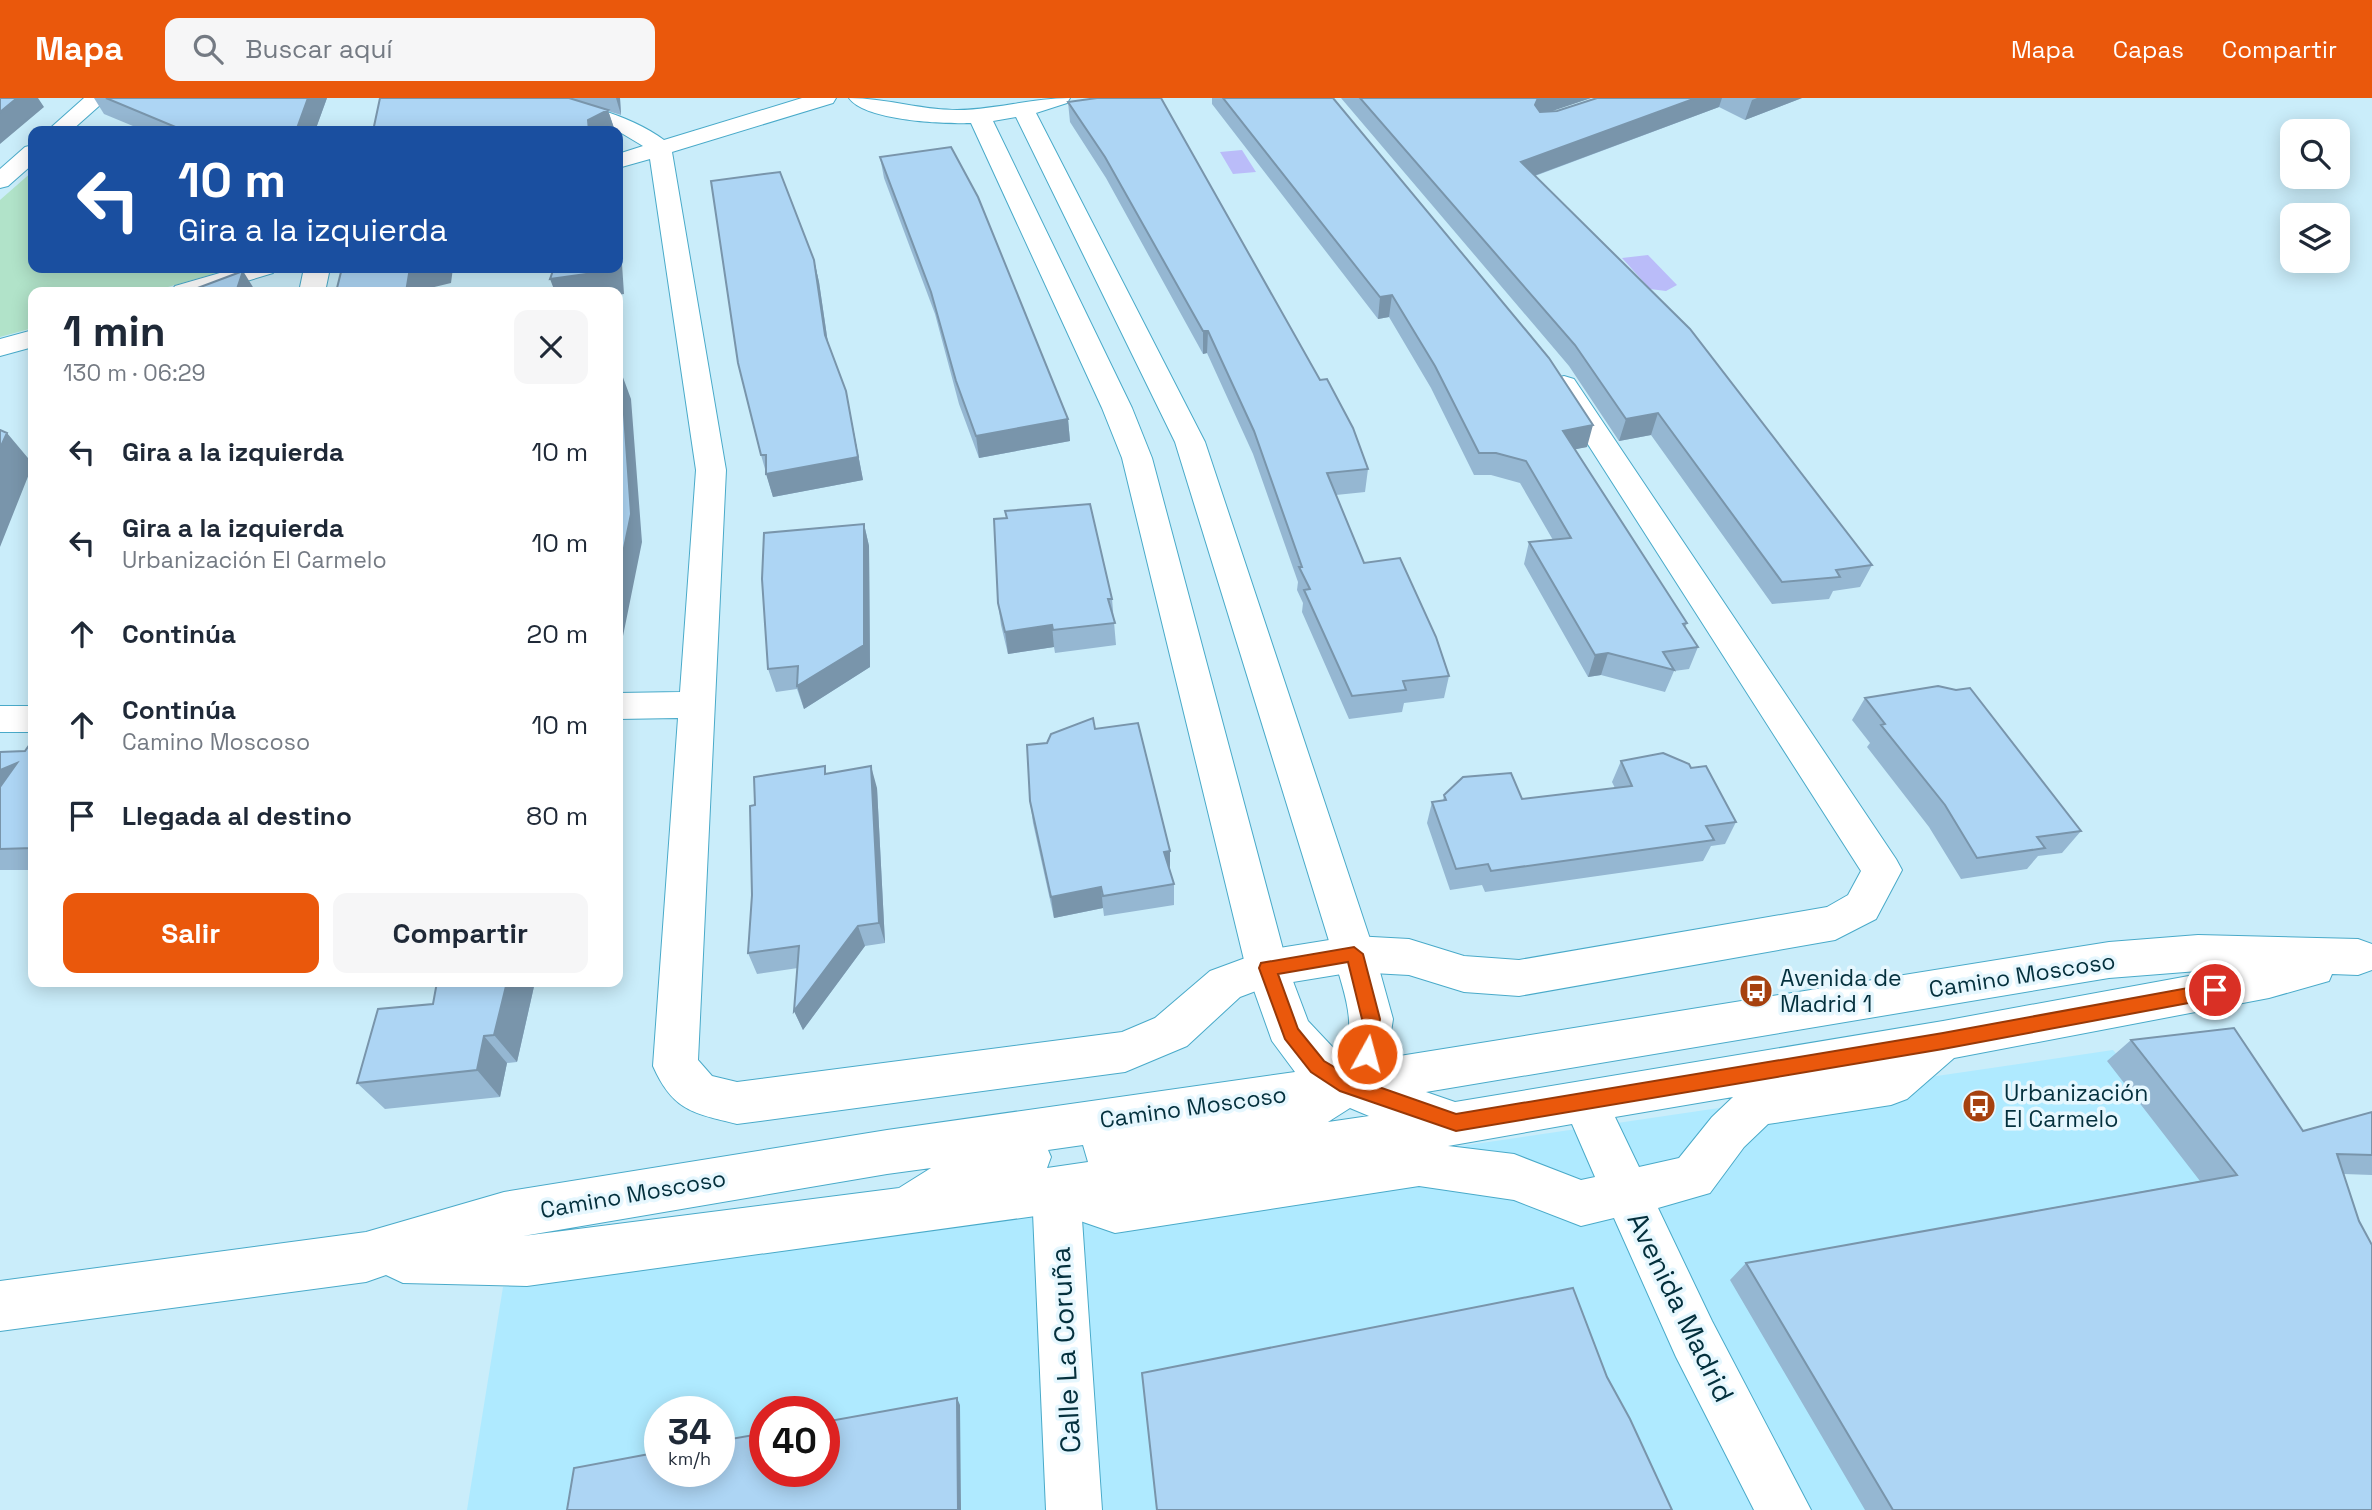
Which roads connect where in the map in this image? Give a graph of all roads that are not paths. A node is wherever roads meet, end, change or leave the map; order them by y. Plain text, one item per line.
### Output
1 (97, 98) edge
2 (538, 98) edge
3 (825, 98) edge
4 (860, 98) edge
5 (1059, 98) edge
6 (1023, 109) junction
7 (979, 115) junction
8 (72, 126) edge
9 (617, 126) edge
10 (623, 128) edge
11 (660, 148) junction
12 (28, 158) edge
13 (623, 159) edge
14 (0, 181) edge
15 (247, 273) edge
16 (201, 287) edge
17 (28, 340) edge
18 (0, 348) edge
19 (1549, 363) edge
20 (695, 705) junction
21 (623, 706) edge
22 (0, 719) edge
23 (28, 719) edge
24 (1354, 954) junction
25 (2365, 955) edge
26 (1267, 968) junction
27 (1861, 1000) junction
28 (1943, 1041) junction
29 (1442, 1069) junction
30 (1347, 1085) junction
31 (1584, 1101) junction
32 (1456, 1123) junction
33 (1056, 1190) junction
34 (1625, 1194) junction
35 (902, 1212) junction
36 (366, 1257) junction
37 (0, 1306) edge
38 (1074, 1510) edge
39 (1783, 1510) edge

1 - 8 street
2 - 9 street
3 - 11 street
4 - 7 street
5 - 6 street
6 - 7 street
6 - 24 street
7 - 26 street
10 - 11 street
11 - 13 street
11 - 20 street
12 - 14 street
15 - 16 street
17 - 18 street
19 - 24 street
20 - 21 street
20 - 26 street
22 - 23 street
24 - 26 street
24 - 30 street
25 - 27 street, Camino Moscoso
25 - 28 street, Camino Moscoso
26 - 30 street
27 - 29 street, Camino Moscoso
27 - 31 street
28 - 31 street, Camino Moscoso
28 - 34 street
29 - 30 street, Camino Moscoso
29 - 31 street
30 - 32 street
30 - 35 street
30 - 36 street, Camino Moscoso
31 - 32 street, Camino Moscoso
31 - 34 street, Avenida Madrid
32 - 33 street, Camino Moscoso
33 - 34 street
33 - 35 street, Camino Moscoso
33 - 38 street, Calle La Coruña
34 - 39 street, Avenida Madrid
35 - 36 street, Camino Moscoso
36 - 37 street, Camino Moscoso

